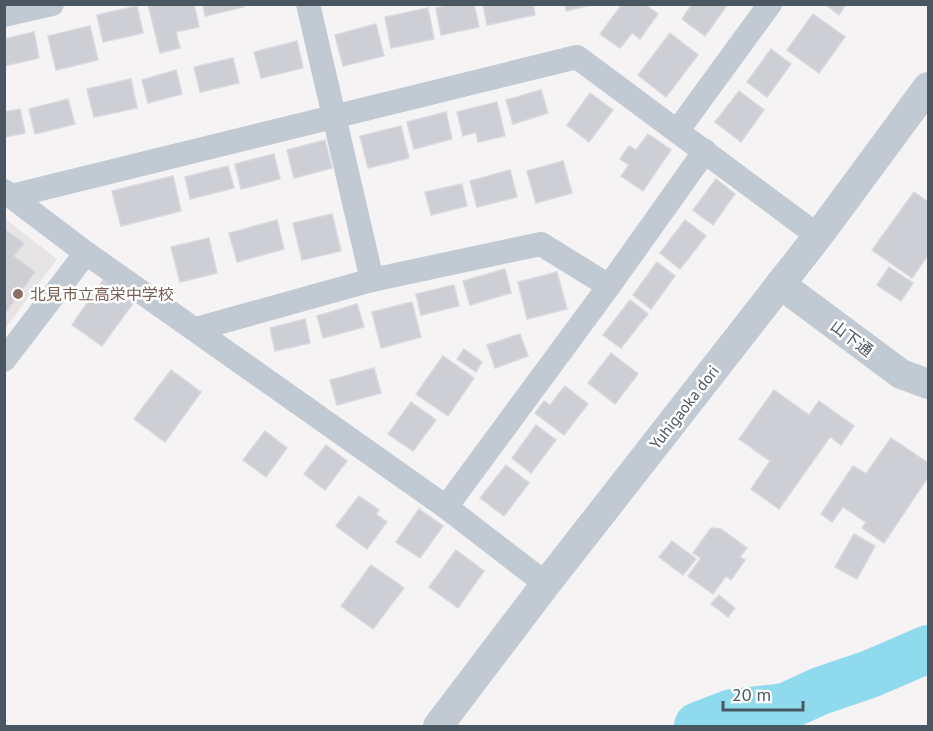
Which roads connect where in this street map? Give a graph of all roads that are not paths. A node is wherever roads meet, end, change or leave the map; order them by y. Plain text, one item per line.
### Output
1 (52, 4) edge
2 (308, 4) edge
3 (770, 4) edge
4 (4, 15) edge
5 (928, 87) edge
6 (334, 116) junction
7 (678, 130) junction
8 (705, 151) junction
9 (8, 193) edge
10 (818, 236) junction
11 (86, 253) junction
12 (372, 280) junction
13 (780, 284) junction
14 (609, 286) junction
15 (196, 329) junction
16 (4, 360) edge
17 (928, 384) edge
18 (446, 507) junction
19 (546, 584) junction
20 (438, 726) edge

1 - 4 street
2 - 6 street
3 - 7 street
5 - 10 street, Yuhigaoka dori
6 - 7 street
6 - 9 street
6 - 12 street
7 - 8 street
8 - 10 street
8 - 14 street
9 - 11 street
10 - 13 street, Yuhigaoka dori
11 - 15 street
11 - 16 street
12 - 14 street
12 - 15 street
13 - 17 street, 山下通
13 - 19 street, Yuhigaoka dori
14 - 18 street
15 - 18 street
18 - 19 street
19 - 20 street, Yuhigaoka dori

